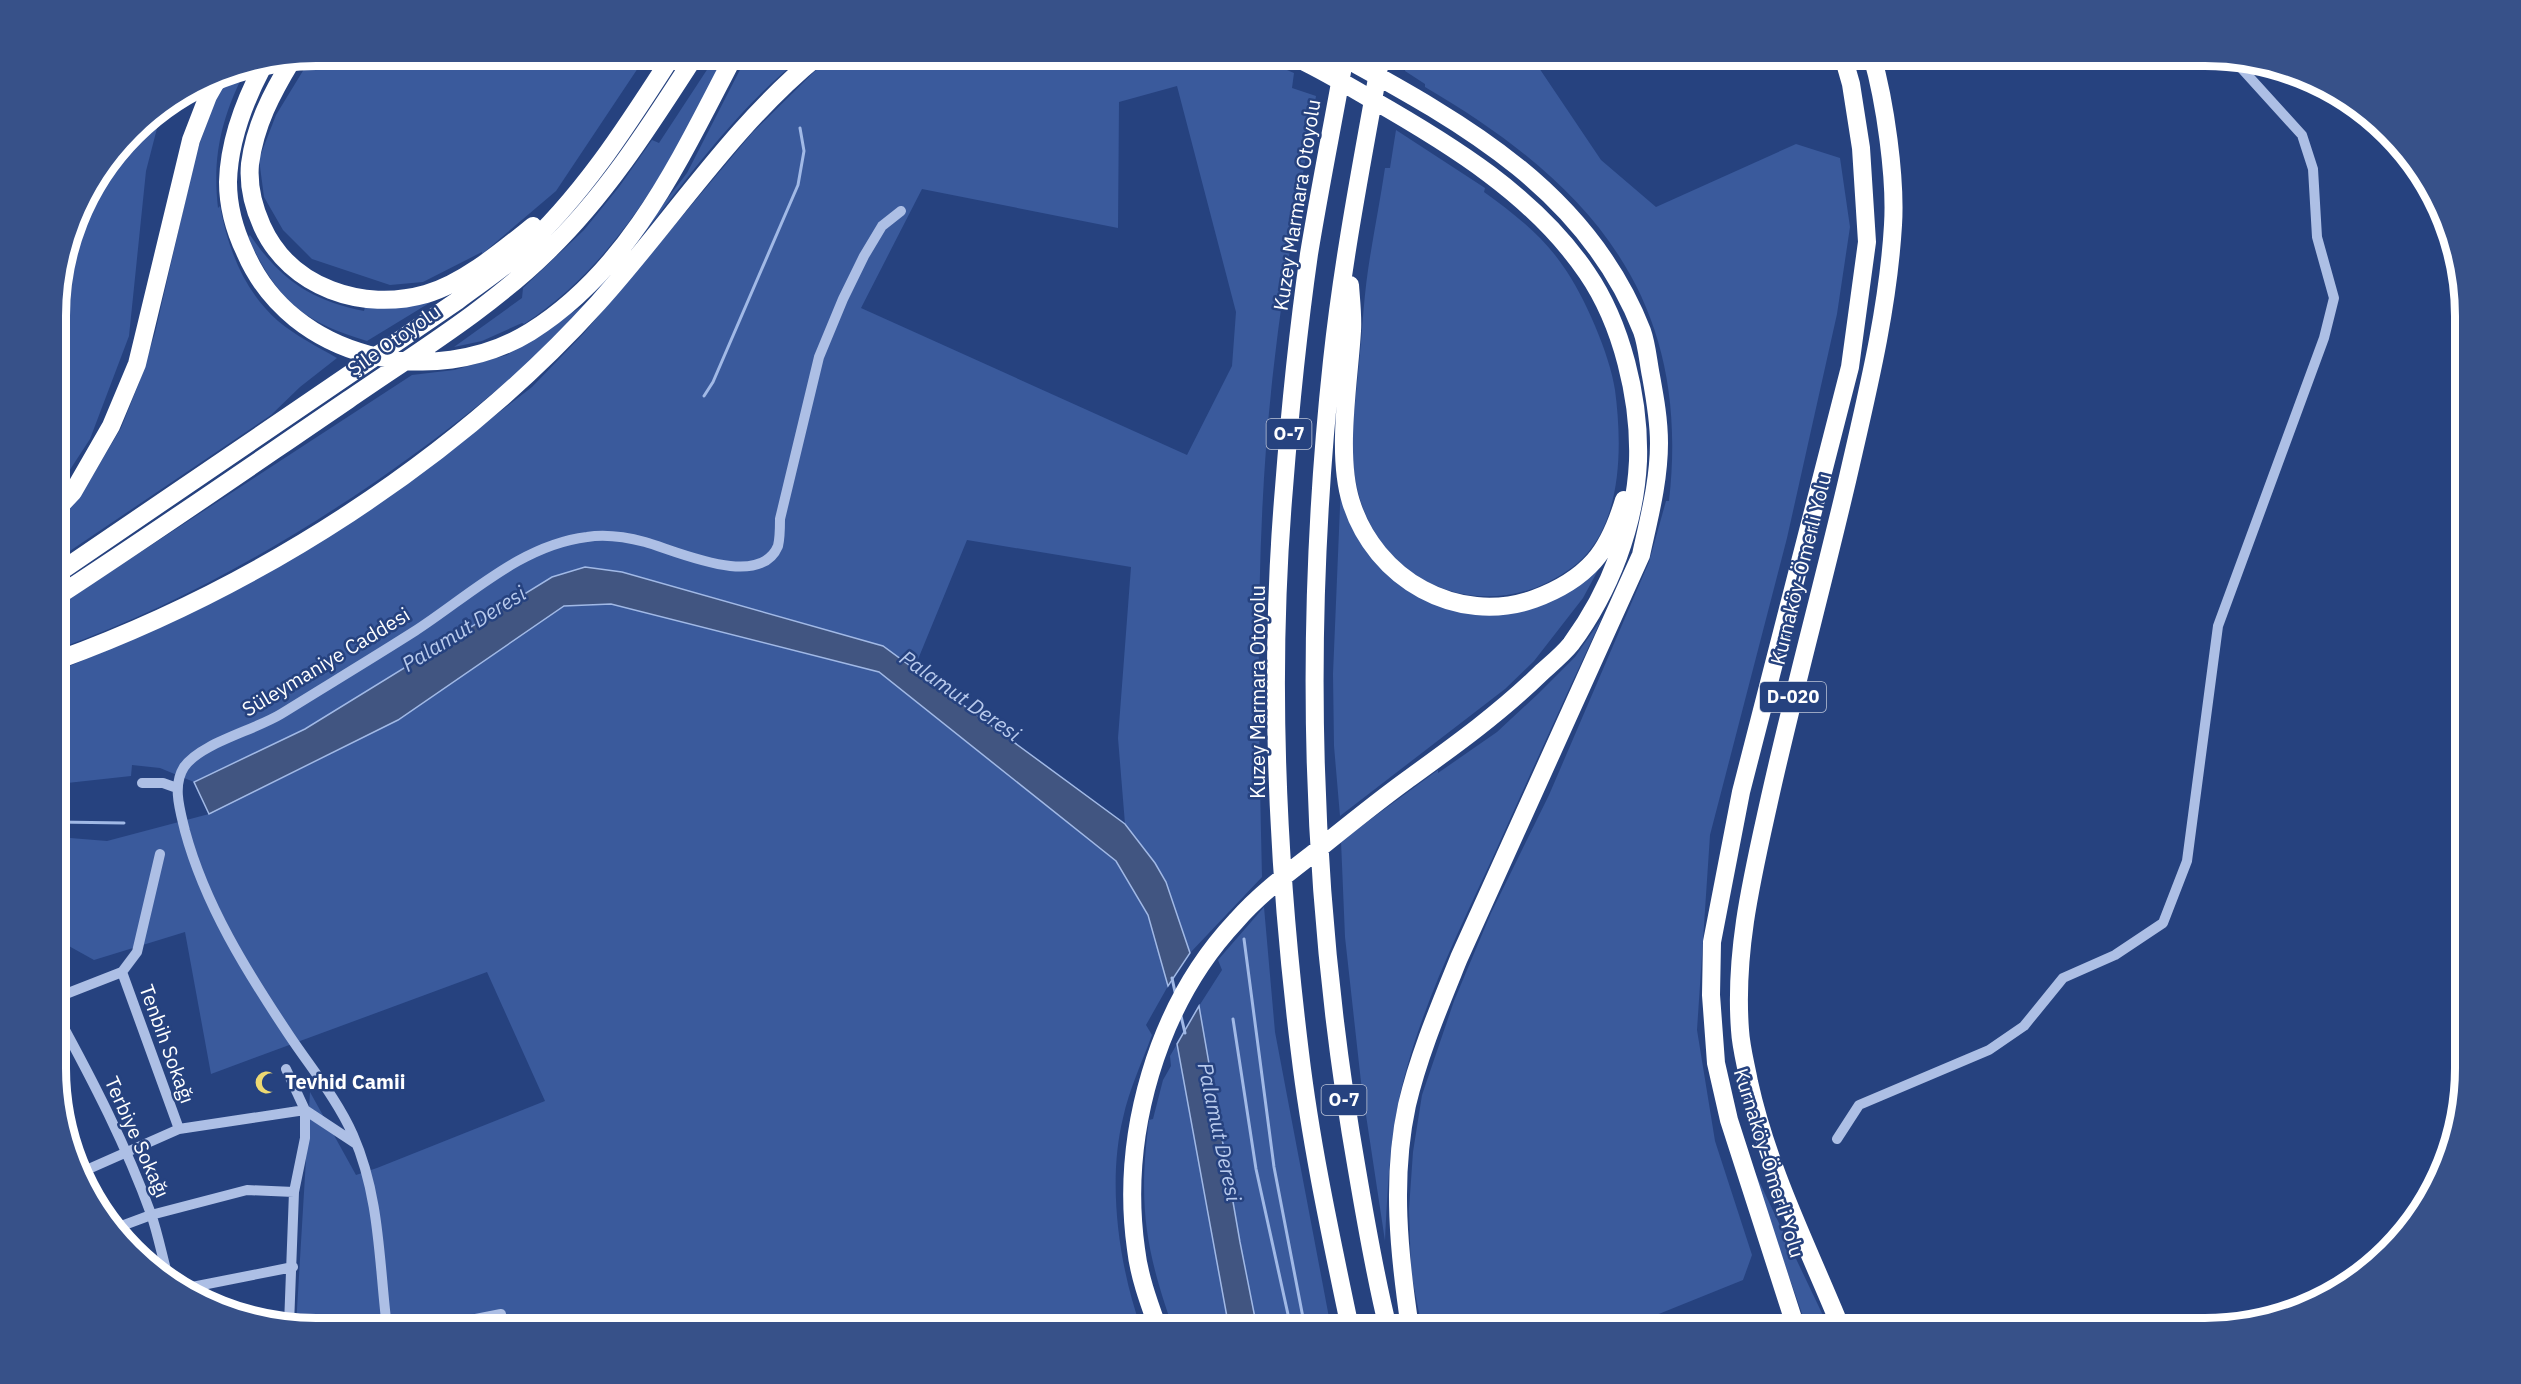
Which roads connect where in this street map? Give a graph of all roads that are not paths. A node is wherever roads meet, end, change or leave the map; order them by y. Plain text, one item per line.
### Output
1 (666, 66) edge
2 (689, 66) edge
3 (729, 66) edge
4 (806, 66) edge
5 (1312, 66) edge
6 (1341, 66) edge
7 (1360, 66) edge
8 (1379, 66) edge
9 (1846, 66) edge
10 (1874, 66) edge
11 (287, 68) edge
12 (2242, 69) edge
13 (260, 73) edge
14 (212, 89) edge
15 (617, 142) junction
16 (902, 211) dead end
17 (1350, 227) junction
18 (1639, 440) junction
19 (66, 499) edge
20 (66, 568) edge
21 (66, 591) edge
22 (66, 657) edge
23 (142, 783) dead end
24 (177, 788) junction
25 (160, 854) dead end
26 (122, 972) junction
27 (66, 994) edge
28 (66, 1031) edge
29 (286, 1069) dead end
30 (305, 1110) junction
31 (179, 1129) junction
32 (1837, 1139) dead end
33 (355, 1143) junction
34 (125, 1152) junction
35 (88, 1169) edge
36 (294, 1192) junction
37 (151, 1215) junction
38 (122, 1226) edge
39 (166, 1267) edge
40 (293, 1267) junction
41 (195, 1286) edge
42 (290, 1316) edge
43 (386, 1318) edge
44 (481, 1318) edge
45 (498, 1318) edge
46 (1155, 1318) edge
47 (1348, 1318) edge
48 (1385, 1318) edge
49 (1409, 1318) edge
50 (1794, 1318) edge
51 (1837, 1318) edge

1 - 15 highway, Şile Otoyolu
2 - 21 highway, Şile Otoyolu
3 - 13 highway
4 - 22 highway
5 - 18 highway
6 - 47 highway, Kuzey Marmara Otoyolu / O-7
7 - 49 highway
8 - 17 highway, O-7
9 - 50 highway, Kurnaköy-Ömerli Yolu / D-020
10 - 51 highway, Kurnaköy-Ömerli Yolu / D-020
11 - 15 highway
12 - 32 street
14 - 19 highway
15 - 20 highway, Şile Otoyolu
16 - 24 street, Süleymaniye Caddesi
17 - 18 highway
17 - 48 highway, O-7
18 - 46 highway
23 - 24 street
24 - 33 street
25 - 26 street
26 - 27 street
26 - 31 street, Tenbih Sokağı
28 - 34 street, Terbiye Sokağı
29 - 30 street
30 - 31 street
30 - 33 street
30 - 36 street
31 - 34 street
33 - 43 street
34 - 35 street
34 - 37 street, Terbiye Sokağı
36 - 37 street
36 - 40 street
37 - 38 street
37 - 39 street, Terbiye Sokağı
40 - 41 street
40 - 42 street
44 - 45 street

